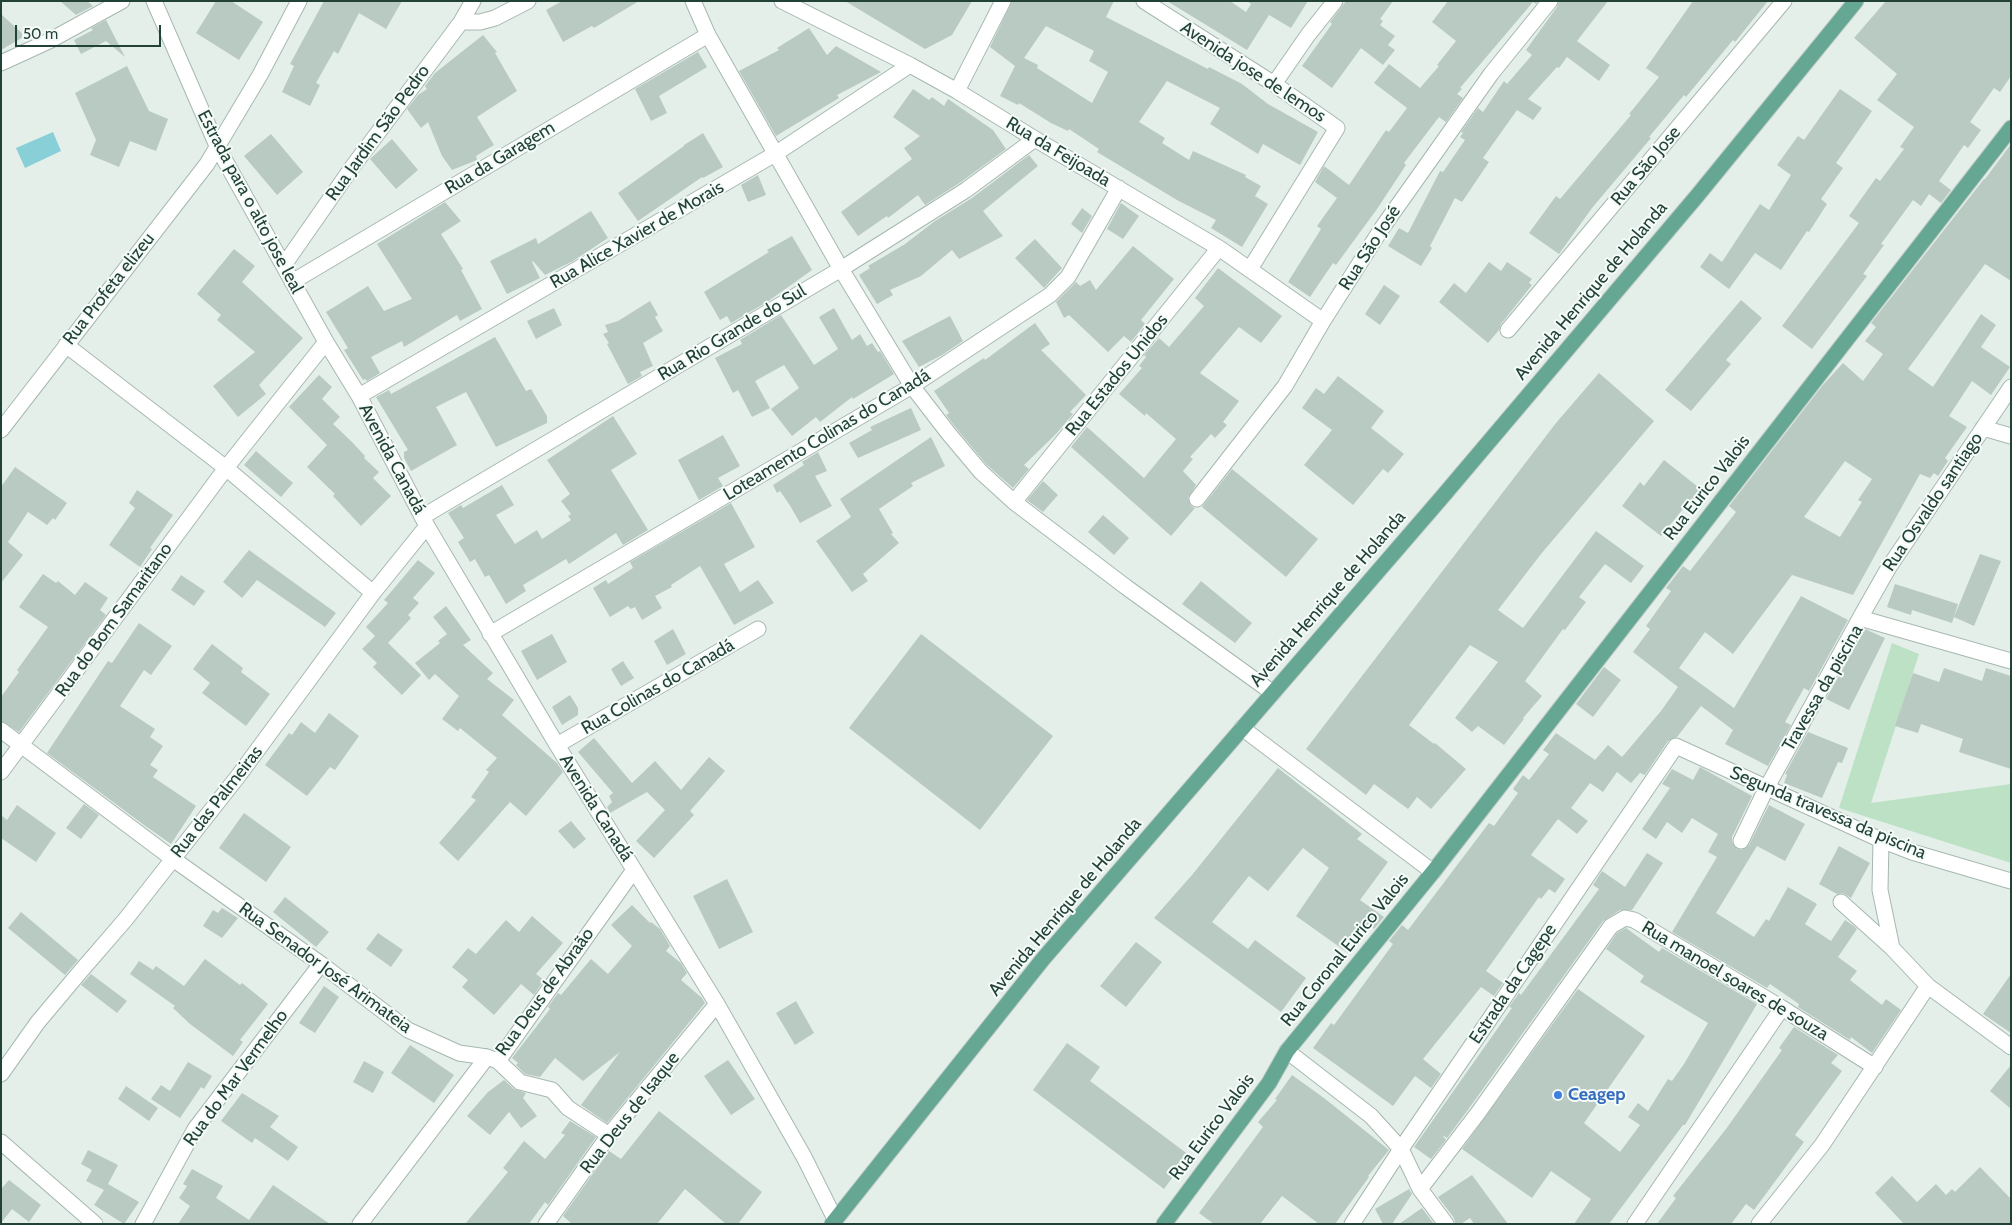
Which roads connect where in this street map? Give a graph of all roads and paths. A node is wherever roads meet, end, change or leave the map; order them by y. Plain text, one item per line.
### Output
1 (122, 1) edge
2 (154, 1) edge
3 (299, 1) edge
4 (473, 1) edge
5 (528, 1) edge
6 (693, 1) edge
7 (782, 1) edge
8 (1003, 1) edge
9 (1144, 1) edge
10 (1335, 1) edge
11 (1550, 1) edge
12 (1784, 1) edge
13 (1856, 1) edge
14 (802, 5) edge
15 (461, 22) junction
16 (708, 35) junction
17 (1, 63) edge
18 (910, 65) junction
19 (1274, 84) junction
20 (957, 91) junction
21 (2011, 128) edge
22 (1035, 139) junction
23 (218, 148) junction
24 (775, 154) junction
25 (1119, 188) junction
26 (1219, 248) junction
27 (284, 265) junction
28 (841, 269) junction
29 (1250, 269) junction
30 (292, 282) junction
31 (1323, 321) junction
32 (1508, 330) dead end
33 (326, 342) junction
34 (66, 345) junction
35 (912, 386) junction
36 (2011, 387) edge
37 (359, 396) junction
38 (1983, 428) junction
39 (1, 430) edge
40 (2011, 436) edge
41 (226, 468) junction
42 (1197, 499) dead end
43 (1014, 502) junction
44 (425, 521) junction
45 (373, 593) junction
46 (1860, 618) junction
47 (758, 629) dead end
48 (490, 634) junction
49 (2011, 661) edge
50 (1272, 693) junction
51 (1242, 728) junction
52 (1, 730) edge
53 (23, 745) junction
54 (557, 746) junction
55 (1676, 746) joint
56 (1, 772) edge
57 (1766, 788) junction
58 (1881, 840) junction
59 (1741, 841) dead end
60 (173, 859) junction
61 (634, 870) junction
62 (1433, 872) junction
63 (2011, 881) edge
64 (1841, 902) dead end
65 (1892, 948) junction
66 (322, 964) junction
67 (1928, 986) junction
68 (717, 1004) junction
69 (1782, 1008) junction
70 (2011, 1047) edge
71 (1287, 1051) junction
72 (493, 1059) junction
73 (1875, 1067) junction
74 (1, 1074) edge
75 (609, 1135) junction
76 (1, 1142) edge
77 (1401, 1149) junction
78 (1420, 1189) junction
79 (833, 1221) edge
80 (1356, 1222) edge
81 (95, 1224) edge
82 (143, 1224) edge
83 (360, 1224) edge
84 (546, 1224) edge
85 (1164, 1224) edge
86 (1446, 1224) edge
87 (1635, 1224) edge
88 (1759, 1224) edge

1 - 17 street
2 - 23 street, Estrada para o alto jose leal
3 - 23 street, Rua Profeta elizeu
4 - 15 street, Rua Jardim São Pedro
5 - 15 street
6 - 16 street
7 - 14 street, Rua da Feijoada
8 - 20 street
9 - 19 street, Avenida jose de lemos
10 - 19 street
11 - 31 street, Rua São José
12 - 32 street, Rua São Jose
13 - 50 main road, Avenida Henrique de Holanda
14 - 18 street, Rua da Feijoada
15 - 27 street, Rua Jardim São Pedro
16 - 24 street
16 - 30 street, Rua da Garagem
18 - 20 street, Rua da Feijoada
18 - 24 street, Rua Alice Xavier de Morais
19 - 29 street, Avenida jose de lemos
20 - 22 street, Rua da Feijoada
21 - 62 main road, Rua Eurico Valois
22 - 25 street, Rua da Feijoada
22 - 28 street, Rua Rio Grande do Sul
23 - 27 street, Estrada para o alto jose leal
23 - 34 street, Rua Profeta elizeu
24 - 28 street
24 - 37 street, Rua Alice Xavier de Morais
25 - 26 street, Rua da Feijoada
25 - 35 street, Loteamento Colinas do Canadá
26 - 29 street, Rua da Feijoada
26 - 43 street, Rua Estados Unidos
27 - 30 street, Estrada para o alto jose leal
28 - 35 street
28 - 44 street, Rua Rio Grande do Sul
29 - 31 street, Rua da Feijoada
30 - 33 street, Estrada para o alto jose leal
31 - 42 street, Rua São José
33 - 37 street, Estrada para o alto jose leal
33 - 41 street
34 - 39 street, Rua Profeta elizeu
34 - 41 street
35 - 43 street
35 - 48 street, Loteamento Colinas do Canadá
36 - 38 street, Rua Osvaldo santiago
37 - 44 street, Avenida Canadá
38 - 40 street
38 - 46 street, Rua Osvaldo santiago
41 - 45 street
41 - 53 street, Rua do Bom Samaritano
43 - 50 street
44 - 45 street, Rua das Palmeiras
44 - 48 street, Avenida Canadá
45 - 60 street, Rua das Palmeiras
46 - 49 street, Travessa da piscina
46 - 57 street, Travessa da piscina
47 - 54 street, Rua Colinas do Canadá
48 - 54 street, Avenida Canadá
50 - 51 main road, Avenida Henrique de Holanda
51 - 62 street
51 - 79 main road, Avenida Henrique de Holanda
52 - 53 street, Rua Senador José Arimateia
53 - 56 street, Rua do Bom Samaritano
53 - 60 street, Rua Senador José Arimateia
54 - 61 street, Avenida Canadá
55 - 57 street, Segunda travessa da piscina
55 - 77 street, Estrada da Cagepe
57 - 58 street, Segunda travessa da piscina
57 - 59 street, Travessa da piscina
58 - 63 street, Segunda travessa da piscina
58 - 65 street
60 - 66 street, Rua Senador José Arimateia
60 - 74 street, Rua das Palmeiras
61 - 68 street, Avenida Canadá
61 - 72 street, Rua Deus de Abraão
62 - 71 main road, Rua Coronal Eurico Valois
64 - 65 street
65 - 67 street
66 - 72 street, Rua Senador José Arimateia
66 - 82 street, Rua do Mar Vermelho
67 - 70 street
67 - 73 street
68 - 75 street, Rua Deus de Isaque
68 - 79 street, Avenida Canadá
69 - 73 street, Rua manoel soares de souza
69 - 78 street, Rua manoel soares de souza
69 - 87 street
71 - 77 street
71 - 85 main road, Rua Eurico Valois
72 - 75 street
72 - 83 street, Rua Deus de Abraão
73 - 88 street
75 - 84 street, Rua Deus de Isaque
76 - 81 street
77 - 78 street
77 - 80 street, Estrada da Cagepe
78 - 86 street

